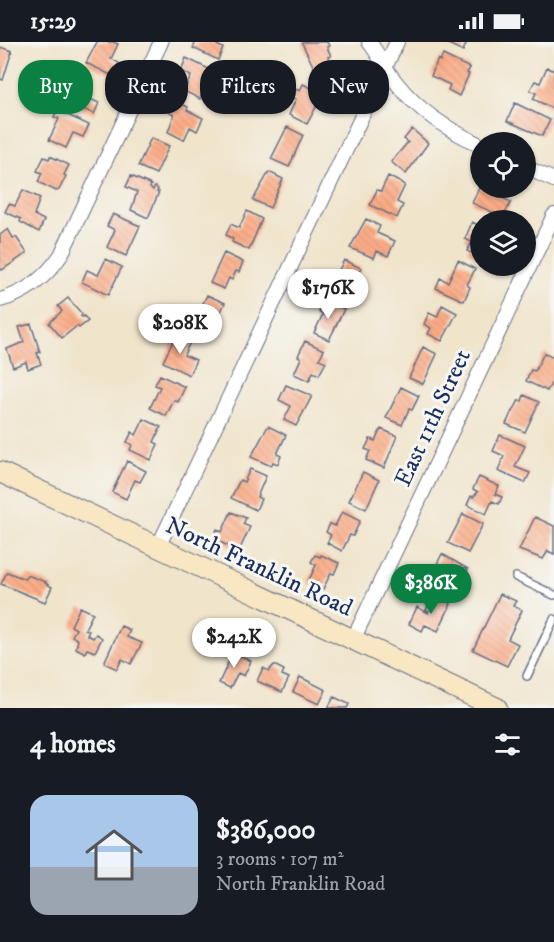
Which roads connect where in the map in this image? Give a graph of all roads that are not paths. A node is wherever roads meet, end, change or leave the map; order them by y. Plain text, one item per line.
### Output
1 (161, 42) edge
2 (369, 42) edge
3 (397, 42) edge
4 (381, 60) edge
5 (388, 60) edge
6 (389, 72) edge
7 (363, 114) edge
8 (470, 140) edge
9 (536, 172) edge
10 (554, 180) edge
11 (554, 215) edge
12 (0, 300) edge
13 (0, 472) edge
14 (158, 547) junction
15 (516, 577) dead end
16 (554, 595) edge
17 (554, 619) edge
18 (353, 640) junction
19 (527, 676) dead end
20 (497, 708) edge

1 - 12 street
2 - 4 street
3 - 5 street
6 - 8 street
7 - 14 street
9 - 10 street
11 - 18 street, East 11th Street
13 - 14 main road, North Franklin Road
14 - 18 main road, North Franklin Road
15 - 16 lane
17 - 19 lane
18 - 20 main road, North Franklin Road

